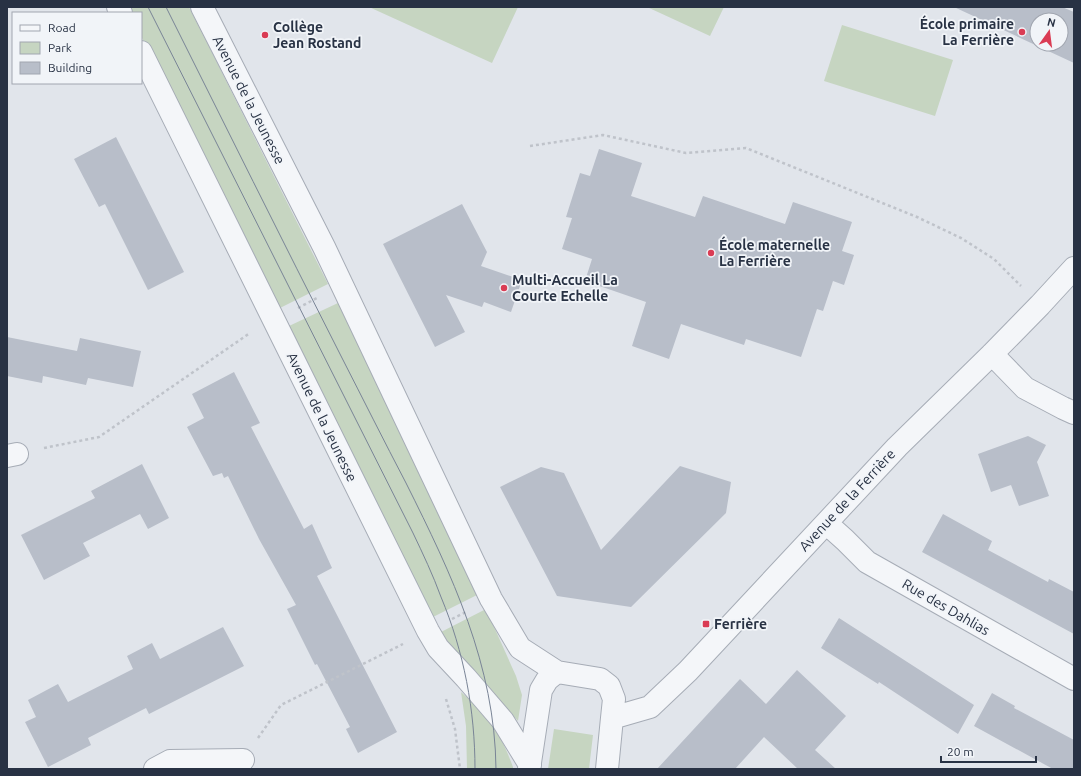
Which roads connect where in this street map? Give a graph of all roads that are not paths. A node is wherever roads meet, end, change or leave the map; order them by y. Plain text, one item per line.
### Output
1 (202, 7) edge
2 (142, 54) edge
3 (1074, 268) edge
4 (992, 354) junction
5 (1074, 413) edge
6 (826, 523) junction
7 (557, 672) junction
8 (1074, 679) edge
9 (612, 718) junction
10 (243, 760) road end
11 (529, 767) edge
12 (155, 769) edge
13 (606, 769) edge

1 - 7 street, Avenue de la Jeunesse
2 - 11 street, Avenue de la Jeunesse
3 - 4 street, Avenue de la Ferrière
4 - 5 street
4 - 6 street, Avenue de la Ferrière
6 - 8 street, Rue des Dahlias
6 - 9 street, Avenue de la Ferrière
7 - 9 street
7 - 11 street
9 - 13 street
10 - 12 street

